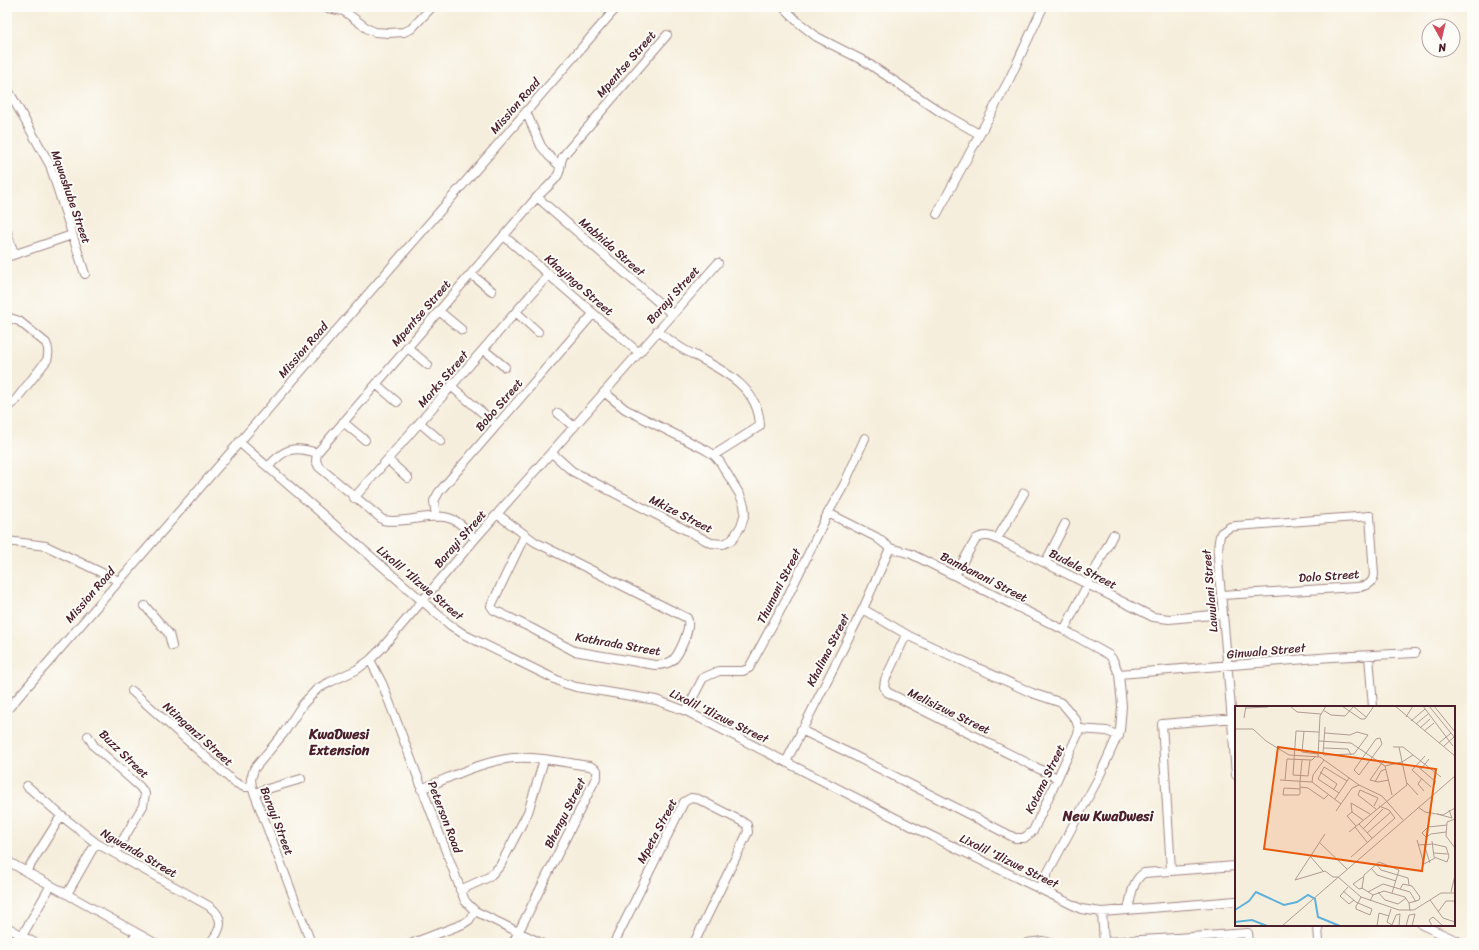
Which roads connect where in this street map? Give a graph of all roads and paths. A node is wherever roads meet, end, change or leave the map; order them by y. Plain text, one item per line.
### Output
1 (322, 7) edge
2 (432, 7) edge
3 (617, 7) edge
4 (783, 7) edge
5 (1043, 7) edge
6 (667, 35) dead end
7 (7, 88) edge
8 (526, 112) junction
9 (979, 134) junction
10 (560, 166) junction
11 (537, 197) junction
12 (937, 214) dead end
13 (7, 232) edge
14 (72, 236) junction
15 (504, 236) junction
16 (11, 256) edge
17 (718, 263) dead end
18 (85, 274) dead end
19 (471, 274) junction
20 (548, 275) junction
21 (492, 291) dead end
22 (439, 311) junction
23 (517, 313) junction
24 (593, 314) junction
25 (672, 314) junction
26 (7, 317) edge
27 (462, 330) dead end
28 (658, 331) junction
29 (538, 332) dead end
30 (407, 348) junction
31 (484, 350) junction
32 (638, 352) junction
33 (428, 365) dead end
34 (505, 367) dead end
35 (376, 384) junction
36 (452, 387) junction
37 (604, 392) junction
38 (397, 402) dead end
39 (7, 407) edge
40 (558, 414) dead end
41 (343, 422) junction
42 (420, 423) junction
43 (497, 425) junction
44 (574, 427) junction
45 (865, 438) dead end
46 (365, 440) dead end
47 (239, 442) junction
48 (441, 442) dead end
49 (317, 453) junction
50 (552, 453) junction
51 (714, 455) junction
52 (388, 460) junction
53 (268, 467) junction
54 (408, 478) dead end
55 (1024, 493) dead end
56 (354, 498) junction
57 (828, 513) junction
58 (497, 514) junction
59 (1370, 516) joint
60 (436, 517) junction
61 (1065, 524) dead end
62 (525, 535) junction
63 (1112, 535) dead end
64 (475, 539) junction
65 (997, 539) junction
66 (7, 541) edge
67 (890, 548) junction
68 (1045, 563) junction
69 (955, 575) junction
70 (119, 581) junction
71 (1087, 584) junction
72 (1221, 595) junction
73 (423, 601) junction
74 (145, 606) dead end
75 (863, 609) junction
76 (1223, 614) junction
77 (1064, 630) junction
78 (906, 635) junction
79 (172, 646) dead end
80 (1415, 653) dead end
81 (1369, 656) junction
82 (370, 660) junction
83 (1228, 666) junction
84 (1119, 674) junction
85 (132, 691) dead end
86 (1374, 706) edge
87 (7, 710) edge
88 (686, 711) junction
89 (1234, 719) edge
90 (1079, 729) junction
91 (801, 730) junction
92 (88, 736) dead end
93 (1119, 736) junction
94 (1235, 747) edge
95 (544, 760) junction
96 (786, 762) junction
97 (1058, 778) junction
98 (302, 779) dead end
99 (27, 786) dead end
100 (421, 789) junction
101 (253, 790) junction
102 (62, 816) junction
103 (96, 843) junction
104 (115, 853) junction
105 (7, 863) edge
106 (1235, 866) edge
107 (1171, 870) junction
108 (26, 872) junction
109 (51, 885) junction
110 (1039, 889) junction
111 (460, 890) junction
112 (67, 894) junction
113 (1235, 901) edge
114 (1128, 910) junction
115 (475, 911) junction
116 (1102, 912) junction
117 (1318, 926) edge
118 (1424, 926) edge
119 (7, 927) edge
120 (519, 932) junction
121 (136, 933) junction
122 (20, 939) edge
123 (1104, 942) edge
124 (35, 943) edge
125 (130, 943) edge
126 (155, 943) edge
127 (210, 943) edge
128 (311, 943) edge
129 (414, 943) edge
130 (513, 943) edge
131 (541, 943) edge
132 (614, 943) edge
133 (694, 943) edge
134 (1027, 943) edge
135 (1050, 943) edge
136 (1249, 943) edge
137 (1319, 943) edge
138 (1462, 943) edge

1 - 2 street
3 - 8 street, Mission Road
4 - 9 street
5 - 9 street
6 - 10 street, Mpentse Street
7 - 14 street, Mqwashube Street
8 - 10 street
8 - 47 street, Mission Road
9 - 12 street
10 - 11 street, Mpentse Street
11 - 15 street, Mpentse Street
11 - 25 street, Mabhida Street
13 - 16 street
14 - 16 street
14 - 18 street, Mqwashube Street
15 - 19 street, Mpentse Street
15 - 20 street, Khayingo Street
17 - 25 street, Barayi Street
19 - 21 street
19 - 22 street, Mpentse Street
20 - 23 street, Marks Street
20 - 24 street, Khayingo Street
22 - 27 street
22 - 30 street, Mpentse Street
23 - 29 street
23 - 31 street, Marks Street
24 - 32 street, Khayingo Street
24 - 43 street, Bobo Street
25 - 28 street, Barayi Street
26 - 39 street
28 - 32 street, Barayi Street
28 - 51 street
30 - 33 street
30 - 35 street, Mpentse Street
31 - 34 street
31 - 36 street, Marks Street
32 - 37 street, Barayi Street
35 - 38 street
35 - 41 street, Mpentse Street
36 - 42 street, Marks Street
36 - 43 street
37 - 44 street, Barayi Street
37 - 51 street
40 - 44 street
41 - 46 street
41 - 49 street, Mpentse Street
42 - 48 street
42 - 52 street, Marks Street
43 - 60 street, Bobo Street
44 - 50 street, Barayi Street
45 - 57 street, Thumani Street
47 - 53 street, Lixolil 'Ilizwe Street
47 - 70 street, Mission Road
49 - 53 street
49 - 56 street
50 - 51 street, Mkize Street
50 - 58 street, Barayi Street
52 - 54 street
52 - 56 street, Marks Street
53 - 73 street, Lixolil 'Ilizwe Street
55 - 65 street
56 - 60 street
57 - 67 street, Bambanani Street
57 - 88 street, Thumani Street
58 - 62 street, Kathrada Street
58 - 64 street, Barayi Street
59 - 72 street, Lawulani Street
59 - 72 street, Dolo Street
60 - 64 street
61 - 68 street
62 - 62 street, Kathrada Street
63 - 71 street
64 - 73 street, Barayi Street
65 - 68 street, Budele Street
65 - 69 street, Budele Street
66 - 70 street
67 - 69 street, Bambanani Street
67 - 75 street, Khalima Street
68 - 71 street, Budele Street
69 - 77 street, Bambanani Street
70 - 87 street, Mission Road
71 - 76 street, Budele Street
71 - 77 street
72 - 76 street, Lawulani Street
73 - 82 street, Barayi Street
73 - 88 street, Lixolil 'Ilizwe Street
74 - 79 street
75 - 78 street
75 - 91 street, Khalima Street
76 - 83 street, Lawulani Street
77 - 84 street, Bambanani Street
78 - 90 street
78 - 97 street, Melisizwe Street
80 - 81 street, Ginwala Street
81 - 83 street, Ginwala Street
81 - 86 street
82 - 100 street, Peterson Road
82 - 101 street, Barayi Street
83 - 84 street, Ginwala Street
83 - 89 street, Lawulani Street
84 - 93 street
85 - 101 street, Ntinganzi Street
88 - 96 street, Lixolil 'Ilizwe Street
89 - 94 street, Lawulani Street
89 - 107 street
90 - 93 street
90 - 97 street, Kotana Street
91 - 96 street, Khalima Street
91 - 97 street, Kotana Street
92 - 104 street, Buzz Street
93 - 110 street
95 - 100 street, Bhengu Street
95 - 111 street
95 - 120 street, Bhengu Street
96 - 110 street, Lixolil 'Ilizwe Street
98 - 101 street
99 - 102 street, Ngwenda Street
100 - 111 street, Peterson Road
101 - 128 street, Barayi Street
102 - 103 street, Ngwenda Street
102 - 108 street
103 - 104 street, Ngwenda Street
103 - 112 street
104 - 127 street, Ngwenda Street
105 - 108 street
106 - 107 street
107 - 114 street
108 - 109 street
109 - 112 street
109 - 122 street
110 - 116 street, Lixolil 'Ilizwe Street
111 - 115 street, Peterson Road
112 - 121 street
113 - 114 street, Lixolil 'Ilizwe Street
114 - 116 street, Lixolil 'Ilizwe Street
115 - 120 street, Peterson Road
115 - 129 street
116 - 123 street
117 - 137 street
118 - 138 street
119 - 122 street
120 - 130 street, Bhengu Street
120 - 131 street, Peterson Road
121 - 125 street
121 - 126 street
122 - 124 street
123 - 136 street
132 - 133 street, Mpeta Street
134 - 135 street

